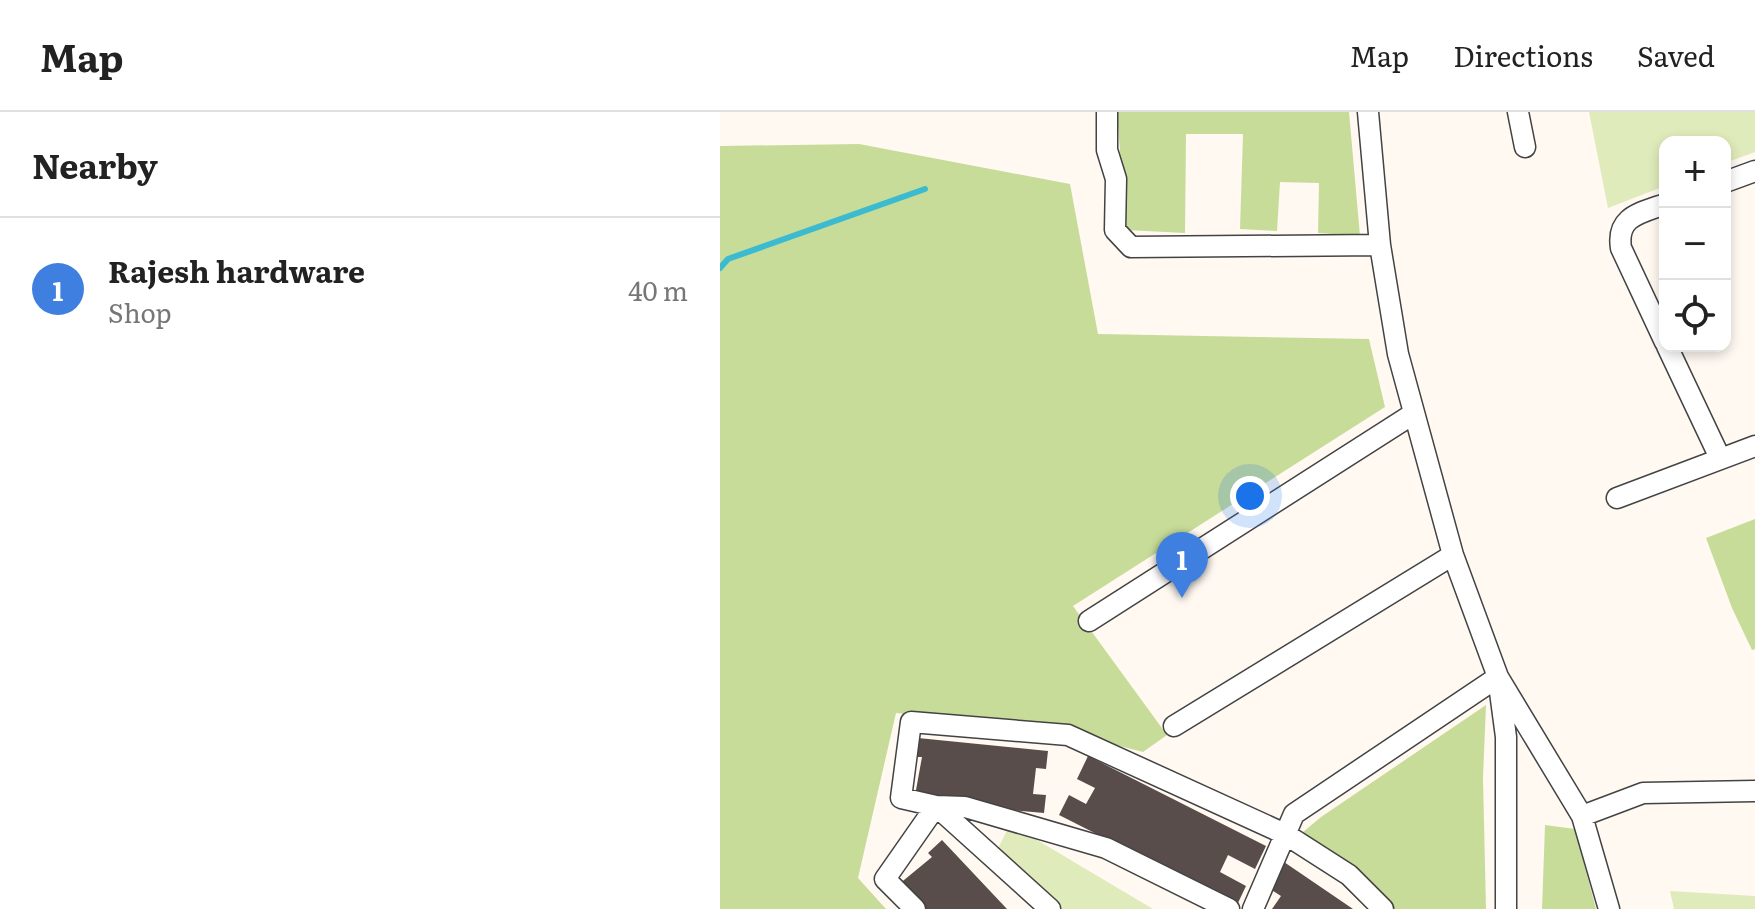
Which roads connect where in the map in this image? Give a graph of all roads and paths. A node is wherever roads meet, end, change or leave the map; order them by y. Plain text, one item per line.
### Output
1 (1107, 112) edge
2 (1368, 112) edge
3 (1518, 112) edge
4 (1525, 147) dead end
5 (1755, 171) edge
6 (1731, 180) edge
7 (1659, 206) edge
8 (1380, 245) junction
9 (1659, 329) edge
10 (1670, 352) edge
11 (1413, 414) junction
12 (1755, 446) edge
13 (1720, 458) junction
14 (1617, 498) dead end
15 (1453, 555) junction
16 (1089, 621) dead end
17 (1498, 677) junction
18 (1174, 726) dead end
19 (1755, 791) edge
20 (936, 806) junction
21 (1582, 816) junction
22 (1285, 834) junction
23 (915, 909) edge
24 (1050, 909) edge
25 (1229, 909) edge
26 (1253, 909) edge
27 (1383, 909) edge
28 (1506, 909) edge
29 (1609, 909) edge

1 - 8 street
2 - 8 street
3 - 4 street
5 - 6 street
7 - 9 street
8 - 11 street
10 - 13 street
11 - 15 street
11 - 16 street
12 - 13 street
13 - 14 street
15 - 17 street
15 - 18 street
17 - 21 street
17 - 22 street
17 - 28 street
19 - 21 street
20 - 22 street
20 - 23 street
20 - 24 street
20 - 25 street
21 - 29 street
22 - 26 street
22 - 27 street

